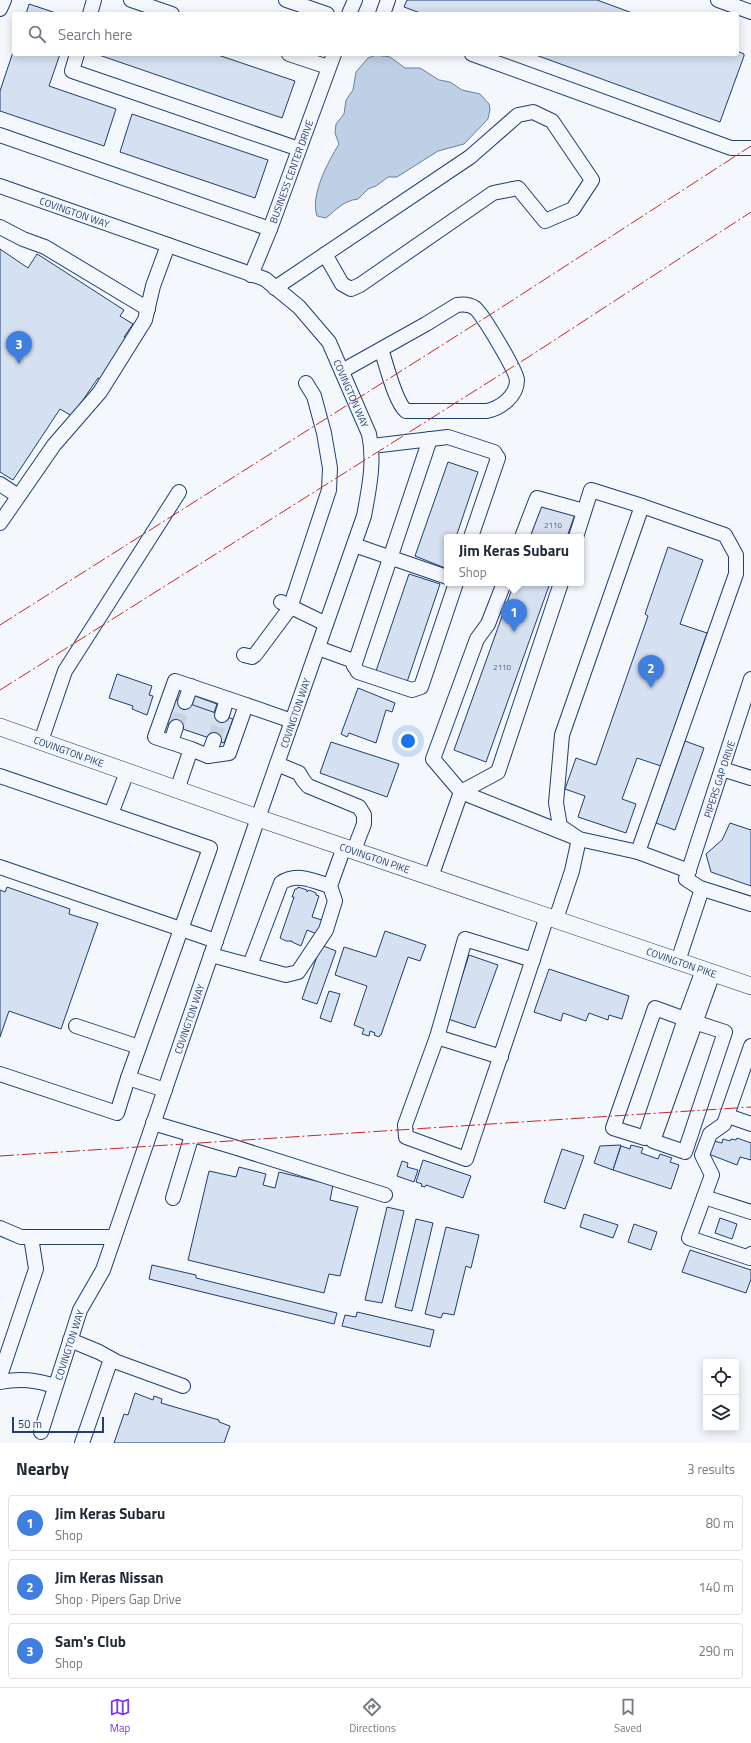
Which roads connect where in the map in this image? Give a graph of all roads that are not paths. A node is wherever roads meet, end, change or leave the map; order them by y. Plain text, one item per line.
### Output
1 (4, 0) edge
2 (94, 0) edge
3 (131, 0) edge
4 (286, 0) edge
5 (355, 0) edge
6 (388, 0) edge
7 (718, 0) edge
8 (0, 9) edge
9 (91, 12) edge
10 (166, 12) edge
11 (321, 12) edge
12 (350, 12) edge
13 (383, 12) edge
14 (751, 12) edge
15 (76, 56) edge
16 (295, 56) edge
17 (333, 56) edge
18 (478, 56) edge
19 (328, 67) junction
20 (0, 135) edge
21 (751, 148) edge
22 (299, 149) junction
23 (0, 186) edge
24 (0, 227) edge
25 (270, 229) junction
26 (168, 245) junction
27 (325, 254) junction
28 (251, 275) junction
29 (275, 288) junction
30 (148, 309) junction
31 (381, 349) junction
32 (342, 371) junction
33 (306, 383) dead end
34 (430, 440) junction
35 (372, 446) junction
36 (0, 484) edge
37 (179, 492) dead end
38 (18, 496) junction
39 (642, 506) junction
40 (584, 511) junction
41 (0, 523) edge
42 (472, 534) edge
43 (523, 534) edge
44 (577, 534) edge
45 (354, 545) junction
46 (390, 558) junction
47 (444, 576) edge
48 (455, 586) edge
49 (503, 586) edge
50 (560, 586) edge
51 (285, 605) junction
52 (326, 624) junction
53 (318, 648) junction
54 (244, 655) dead end
55 (354, 666) junction
56 (751, 679) edge
57 (191, 686) junction
58 (748, 696) edge
59 (227, 699) junction
60 (185, 702) tunnel mouth
61 (246, 705) junction
62 (222, 715) tunnel mouth
63 (292, 721) junction
64 (0, 727) edge
65 (176, 727) tunnel mouth
66 (214, 740) tunnel mouth
67 (41, 742) junction
68 (171, 742) junction
69 (191, 749) junction
70 (208, 756) junction
71 (277, 764) junction
72 (722, 769) junction
73 (127, 772) junction
74 (0, 776) edge
75 (751, 778) edge
76 (177, 790) junction
77 (461, 792) junction
78 (111, 814) junction
79 (258, 818) junction
80 (579, 839) junction
81 (349, 849) junction
82 (638, 852) junction
83 (0, 867) edge
84 (688, 875) junction
85 (431, 876) junction
86 (330, 886) junction
87 (702, 889) junction
88 (751, 904) edge
89 (552, 918) junction
90 (181, 930) junction
91 (216, 942) junction
92 (211, 955) junction
93 (533, 960) junction
94 (678, 961) junction
95 (250, 966) junction
96 (708, 971) junction
97 (751, 986) edge
98 (690, 1021) junction
99 (76, 1026) dead end
100 (437, 1036) junction
101 (751, 1046) edge
102 (139, 1047) junction
103 (501, 1057) junction
104 (0, 1074) edge
105 (128, 1078) junction
106 (165, 1090) junction
107 (728, 1116) junction
108 (751, 1123) edge
109 (153, 1124) junction
110 (192, 1135) junction
111 (649, 1140) junction
112 (385, 1195) dead end
113 (704, 1197) junction
114 (173, 1198) dead end
115 (751, 1212) edge
116 (0, 1228) edge
117 (31, 1237) junction
118 (114, 1237) junction
119 (751, 1254) edge
120 (70, 1340) junction
121 (111, 1359) junction
122 (0, 1376) edge
123 (0, 1382) edge
124 (55, 1386) junction
125 (183, 1386) dead end
126 (41, 1432) dead end
127 (82, 1443) edge

1 - 8 street
2 - 9 street
3 - 10 street
4 - 11 street
5 - 12 street
6 - 13 street
7 - 14 street
15 - 22 street
16 - 19 street
17 - 19 street, BUSINESS CENTER DRIVE
18 - 21 street
19 - 22 street, BUSINESS CENTER DRIVE
20 - 25 street
22 - 25 street, BUSINESS CENTER DRIVE
23 - 26 street, COVINGTON WAY
24 - 30 street
25 - 28 street, BUSINESS CENTER DRIVE
26 - 28 street, COVINGTON WAY
26 - 30 street
27 - 27 street
27 - 29 street
28 - 29 street, COVINGTON WAY
29 - 32 street, COVINGTON WAY
30 - 38 street
31 - 31 street
31 - 32 street
32 - 35 street, COVINGTON WAY
33 - 51 street
34 - 35 street
34 - 42 street
34 - 46 street
35 - 45 street, COVINGTON WAY
36 - 38 street
37 - 67 street
38 - 41 street
39 - 40 street
39 - 80 street
39 - 82 street
40 - 43 street
40 - 44 street
45 - 46 street
45 - 52 street, COVINGTON WAY
46 - 47 street
46 - 55 street
48 - 55 street
49 - 77 street
50 - 77 street
51 - 52 street
51 - 54 street
52 - 53 street, COVINGTON WAY
53 - 55 street
53 - 63 street, COVINGTON WAY
56 - 58 street, PIPERS GAP DRIVE
57 - 59 street
57 - 60 street
57 - 68 street
58 - 72 street, PIPERS GAP DRIVE
59 - 61 street
59 - 62 street
61 - 63 street
61 - 70 street
63 - 71 street, COVINGTON WAY
64 - 67 main road, COVINGTON PIKE
65 - 68 street
66 - 70 street
67 - 73 main road, COVINGTON PIKE
68 - 69 street
69 - 70 street
69 - 76 street
71 - 79 street, COVINGTON WAY
71 - 81 street
72 - 75 street
72 - 84 street, PIPERS GAP DRIVE
73 - 76 main road, COVINGTON PIKE
73 - 78 street
74 - 78 street
76 - 79 main road, COVINGTON PIKE
77 - 80 street
77 - 85 street
78 - 90 street
79 - 81 main road, COVINGTON PIKE
79 - 91 street, COVINGTON WAY
80 - 82 street
80 - 89 street
81 - 85 main road, COVINGTON PIKE
81 - 86 street
82 - 84 street
83 - 90 street
84 - 87 street
85 - 89 main road, COVINGTON PIKE
86 - 95 street
86 - 95 street
87 - 88 street
87 - 94 street
89 - 93 street
89 - 94 main road, COVINGTON PIKE
90 - 91 street
90 - 102 street
91 - 92 street, COVINGTON WAY
92 - 95 street
92 - 106 street, COVINGTON WAY
93 - 100 street
93 - 103 street
94 - 96 main road, COVINGTON PIKE
96 - 97 main road, COVINGTON PIKE
96 - 98 street
98 - 111 street
98 - 111 street
98 - 111 street
99 - 102 street
100 - 103 street
100 - 103 street
101 - 107 street
102 - 105 street
104 - 105 street
105 - 106 street
106 - 109 street, COVINGTON WAY
107 - 108 street
107 - 113 street
109 - 110 street
109 - 118 street, COVINGTON WAY
110 - 112 street
110 - 114 street
113 - 115 street
113 - 119 street
116 - 117 street
117 - 118 street
117 - 122 street
118 - 120 street, COVINGTON WAY
120 - 121 street
120 - 124 street, COVINGTON WAY
121 - 125 street
121 - 127 street
123 - 124 street
124 - 126 street, COVINGTON WAY

